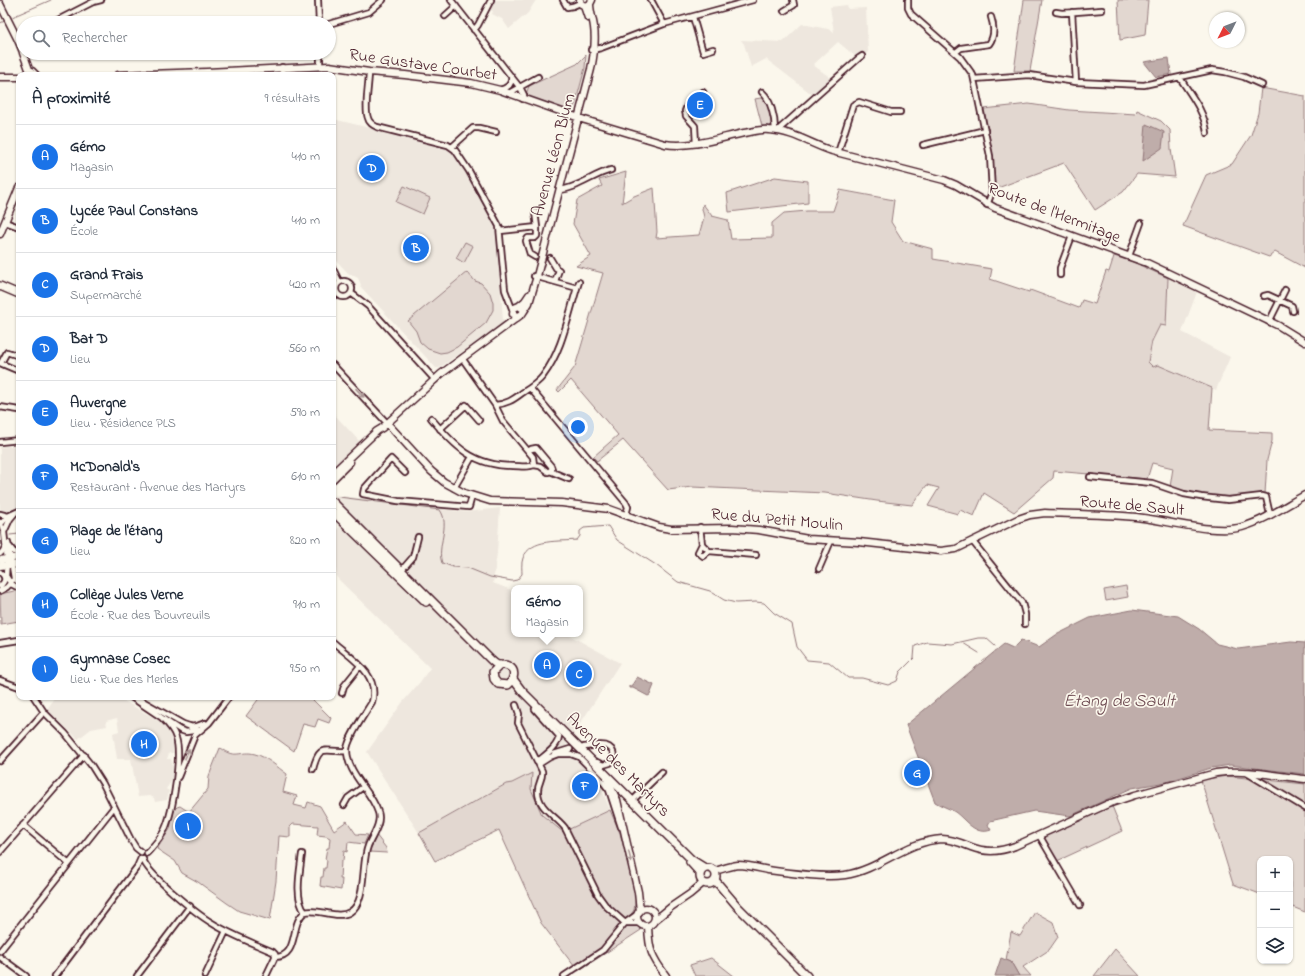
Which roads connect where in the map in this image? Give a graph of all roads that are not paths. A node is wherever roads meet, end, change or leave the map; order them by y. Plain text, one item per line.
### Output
1 (101, 0) edge
2 (318, 0) edge
3 (383, 0) edge
4 (451, 0) edge
5 (491, 0) edge
6 (563, 0) edge
7 (650, 0) edge
8 (753, 0) edge
9 (793, 0) edge
10 (908, 0) edge
11 (585, 3) edge
12 (0, 4) edge
13 (456, 6) junction
14 (1102, 10) dead end
15 (784, 11) dead end
16 (1056, 12) dead end
17 (1072, 12) junction
18 (65, 16) edge
19 (319, 16) edge
20 (445, 16) dead end
21 (693, 17) junction
22 (991, 17) dead end
23 (336, 22) edge
24 (664, 24) junction
25 (474, 30) junction
26 (16, 31) edge
27 (593, 50) junction
28 (713, 50) dead end
29 (956, 52) junction
30 (862, 56) dead end
31 (25, 60) edge
32 (320, 60) edge
33 (320, 66) junction
34 (282, 67) junction
35 (28, 72) edge
36 (206, 72) edge
37 (282, 72) edge
38 (369, 72) junction
39 (511, 76) junction
40 (0, 77) edge
41 (538, 77) dead end
42 (16, 78) edge
43 (1180, 78) junction
44 (974, 79) junction
45 (1076, 82) junction
46 (1262, 85) dead end
47 (519, 87) junction
48 (500, 90) junction
49 (703, 92) dead end
50 (762, 92) dead end
51 (509, 93) junction
52 (523, 99) junction
53 (900, 112) dead end
54 (577, 118) junction
55 (776, 130) junction
56 (985, 130) junction
57 (496, 132) dead end
58 (1207, 133) dead end
59 (644, 139) joint
60 (696, 144) junction
61 (923, 145) dead end
62 (452, 147) junction
63 (838, 153) junction
64 (611, 170) dead end
65 (559, 190) junction
66 (16, 195) edge
67 (987, 205) junction
68 (535, 212) dead end
69 (5, 222) junction
70 (1141, 223) dead end
71 (16, 226) edge
72 (537, 227) junction
73 (500, 231) junction
74 (0, 234) edge
75 (1072, 236) junction
76 (1129, 256) junction
77 (535, 257) dead end
78 (550, 258) dead end
79 (336, 275) edge
80 (1060, 275) dead end
81 (536, 276) junction
82 (339, 281) junction
83 (555, 281) junction
84 (579, 282) dead end
85 (0, 286) edge
86 (577, 288) junction
87 (1285, 290) dead end
88 (16, 293) edge
89 (351, 293) junction
90 (337, 294) joint
91 (1264, 296) dead end
92 (509, 298) junction
93 (1279, 300) junction
94 (518, 310) junction
95 (1294, 311) dead end
96 (1269, 322) junction
97 (1305, 342) edge
98 (16, 355) edge
99 (462, 358) junction
100 (1, 363) edge
101 (336, 367) edge
102 (16, 370) edge
103 (435, 380) junction
104 (530, 388) junction
105 (495, 405) junction
106 (0, 407) edge
107 (16, 410) edge
108 (431, 418) dead end
109 (479, 420) dead end
110 (387, 423) junction
111 (382, 428) junction
112 (440, 428) junction
113 (16, 440) edge
114 (0, 442) edge
115 (528, 451) junction
116 (472, 457) junction
117 (534, 465) junction
118 (336, 469) edge
119 (550, 471) junction
120 (405, 473) dead end
121 (336, 476) edge
122 (1090, 477) dead end
123 (569, 479) dead end
124 (454, 488) junction
125 (1305, 495) edge
126 (472, 496) junction
127 (336, 505) edge
128 (16, 512) edge
129 (16, 513) edge
130 (0, 514) edge
131 (336, 515) edge
132 (626, 515) junction
133 (1270, 515) junction
134 (8, 516) junction
135 (0, 523) edge
136 (700, 527) junction
137 (4, 532) junction
138 (418, 537) dead end
139 (831, 541) junction
140 (973, 542) junction
141 (702, 544) junction
142 (7, 545) junction
143 (956, 549) joint
144 (709, 551) junction
145 (0, 554) edge
146 (16, 554) edge
147 (756, 555) dead end
148 (16, 558) edge
149 (0, 560) edge
150 (7, 563) edge
151 (819, 569) dead end
152 (400, 572) junction
153 (3, 574) edge
154 (16, 578) edge
155 (16, 581) edge
156 (11, 584) junction
157 (0, 586) edge
158 (16, 587) edge
159 (16, 588) edge
160 (0, 591) edge
161 (1026, 624) dead end
162 (16, 640) edge
163 (0, 643) edge
164 (336, 645) edge
165 (500, 665) junction
166 (360, 666) junction
167 (493, 672) junction
168 (513, 679) junction
169 (0, 680) edge
170 (508, 685) junction
171 (16, 686) edge
172 (342, 693) dead end
173 (36, 700) edge
174 (135, 700) edge
175 (140, 700) edge
176 (227, 700) edge
177 (516, 705) dead end
178 (535, 709) junction
179 (44, 712) junction
180 (162, 718) junction
181 (210, 720) junction
182 (180, 730) junction
183 (193, 731) junction
184 (176, 738) junction
185 (584, 747) dead end
186 (570, 749) dead end
187 (347, 751) junction
188 (84, 755) junction
189 (586, 755) junction
190 (550, 757) junction
191 (0, 761) edge
192 (538, 763) junction
193 (312, 769) dead end
194 (662, 772) dead end
195 (1246, 772) junction
196 (608, 779) junction
197 (1305, 779) edge
198 (177, 780) junction
199 (364, 787) junction
200 (632, 801) junction
201 (344, 805) dead end
202 (114, 806) junction
203 (1305, 808) edge
204 (23, 825) junction
205 (1039, 835) junction
206 (625, 836) junction
207 (0, 852) edge
208 (302, 854) dead end
209 (142, 856) junction
210 (68, 863) junction
211 (702, 871) junction
212 (715, 871) junction
213 (710, 882) junction
214 (190, 906) junction
215 (1080, 906) dead end
216 (670, 907) junction
217 (652, 911) junction
218 (305, 912) junction
219 (639, 912) junction
220 (616, 914) junction
221 (630, 919) junction
222 (655, 920) junction
223 (640, 922) junction
224 (625, 923) junction
225 (648, 926) junction
226 (226, 931) junction
227 (0, 951) edge
228 (0, 956) edge
229 (275, 957) junction
230 (26, 976) edge
231 (56, 976) edge
232 (137, 976) edge
233 (205, 976) edge
234 (266, 976) edge
235 (564, 976) edge
236 (666, 976) edge
237 (807, 976) edge

1 - 18 street
2 - 19 street
3 - 23 street
4 - 13 street
5 - 25 street
6 - 11 street
7 - 24 street
8 - 21 street
9 - 15 street
10 - 29 street
11 - 27 street, Avenue Léon Blum
12 - 26 street
13 - 20 street
13 - 25 street
14 - 17 street
16 - 17 street
17 - 45 street
21 - 24 street
21 - 28 street
22 - 29 street
24 - 27 street
25 - 39 street
27 - 54 street, Avenue Léon Blum
29 - 44 street
30 - 55 street
31 - 35 street
32 - 33 street
33 - 34 street, Rue Gustave Courbet
33 - 38 street, Rue Gustave Courbet
34 - 36 street, Rue Gustave Courbet
34 - 37 street
38 - 48 street, Rue Gustave Courbet
38 - 62 street
39 - 47 street
39 - 48 street
40 - 42 street
41 - 47 street
43 - 45 street
43 - 46 street
43 - 58 street
44 - 45 street
44 - 56 street
47 - 51 street
47 - 52 street
48 - 51 street, Rue Gustave Courbet
49 - 60 street
50 - 55 street
51 - 52 street, Rue Gustave Courbet
52 - 54 street, Rue Gustave Courbet
53 - 63 street
54 - 59 street, Rue Gustave Courbet
54 - 65 street, Avenue Léon Blum
54 - 81 street, Avenue Léon Blum
55 - 60 street, Route de l'Hermitage
55 - 63 street, Route de l'Hermitage
56 - 61 street
56 - 67 street
57 - 62 street
59 - 60 street, Route de l'Hermitage
62 - 73 street
63 - 67 street, Route de l'Hermitage
64 - 65 street
65 - 81 street, Avenue Léon Blum
66 - 69 street
67 - 75 street, Route de l'Hermitage
68 - 72 street
69 - 71 street
69 - 74 street
70 - 76 street
72 - 73 street
72 - 77 street
73 - 92 street
75 - 76 street, Route de l'Hermitage
75 - 80 street
76 - 96 street, Route de l'Hermitage
78 - 83 street
79 - 82 street
81 - 83 street
81 - 94 street, Avenue Léon Blum
82 - 89 street
82 - 90 street
83 - 86 street
84 - 86 street
85 - 88 main road
86 - 104 street
87 - 93 street
89 - 90 street
89 - 103 street
91 - 93 street
92 - 94 street
92 - 94 street
93 - 95 street
93 - 96 street
94 - 99 street, Avenue Léon Blum
96 - 97 street, Route de l'Hermitage
98 - 100 street
99 - 103 street, Avenue Léon Blum
99 - 105 street
100 - 102 street
101 -> 110 street
103 - 110 street, Avenue Léon Blum
104 - 105 street
104 - 132 street
105 - 115 street
106 - 107 street
108 - 112 street
109 - 112 street
110 - 111 street, Avenue Léon Blum
110 - 124 street, Rue du Petit Moulin
111 - 118 street, Avenue Léon Blum
111 - 121 street, Avenue Léon Blum
112 - 116 street
113 - 114 street
115 - 117 street
115 - 119 street
116 - 117 street
116 - 124 street
117 - 119 street
119 - 123 street
120 - 126 street
122 - 133 street
124 - 126 street, Rue du Petit Moulin
125 - 133 street, Route de Sault
126 - 132 street, Rue du Petit Moulin
127 - 152 main road
128 - 134 street
129 - 137 street
130 - 134 street
131 - 152 main road
132 - 136 street, Rue du Petit Moulin
133 - 140 street, Route de Sault
134 - 135 street
135 - 137 street
136 - 139 street, Rue du Petit Moulin
136 - 141 street
137 - 142 street
138 - 152 street
139 - 143 street, Rue du Petit Moulin
139 - 151 street
140 - 143 street, Route de Sault
140 - 161 street
141 - 144 street
141 - 144 street
142 - 145 street
142 - 146 street
142 - 150 street
144 - 147 street
148 - 150 street
149 - 150 street
150 - 153 street
150 - 154 street
152 - 165 main road
152 - 167 main road
153 - 156 street
153 - 157 street
155 - 156 street
156 - 158 street
156 - 160 street
159 - 160 street
162 - 163 street
164 - 166 street
165 - 167 main road
165 - 168 main road
166 - 172 street
166 - 187 street
167 - 170 main road
168 - 170 main road
168 - 189 main road, Avenue des Martyrs
169 - 171 street
170 - 178 main road, Avenue des Martyrs
173 - 179 street
174 - 180 street
175 - 183 street
176 - 181 street
177 - 192 street
178 - 192 street
178 - 196 main road, Avenue des Martyrs
179 - 188 street
179 - 191 street
180 - 182 street
180 - 184 street
181 - 183 street
181 - 183 street
182 - 183 street
182 - 184 street
198 -> 183 street
184 - 198 street
185 - 189 street
186 - 190 street
187 - 193 street
187 - 199 street
188 - 202 street
188 - 204 street
189 - 200 main road, Avenue des Martyrs
190 - 192 street
190 - 206 street
192 - 220 street
194 - 200 street
195 - 197 street
195 - 203 street
195 - 205 street
196 - 200 main road, Avenue des Martyrs
196 - 206 street
198 - 209 street
199 - 201 street
199 - 218 street
200 - 211 main road, Avenue des Martyrs
202 - 209 street
202 - 210 street
204 - 207 street
204 - 210 street
205 - 212 street
205 - 215 street
206 -> 219 street
208 - 218 street
209 - 214 street
209 - 231 street
210 - 227 street
211 - 212 main road
211 - 213 main road
212 - 213 main road
213 - 216 street
213 - 237 main road
214 - 226 street
214 - 232 street
216 - 217 street
216 - 222 street
217 - 219 street
217 - 222 street
218 - 229 street
219 - 221 street
219 - 223 street
220 - 221 street
220 - 224 street
221 - 224 street
222 - 225 street
223 - 224 street
223 - 225 street
224 - 235 street
225 - 236 street
226 - 229 street
226 - 233 street
228 - 230 street
229 - 234 street

